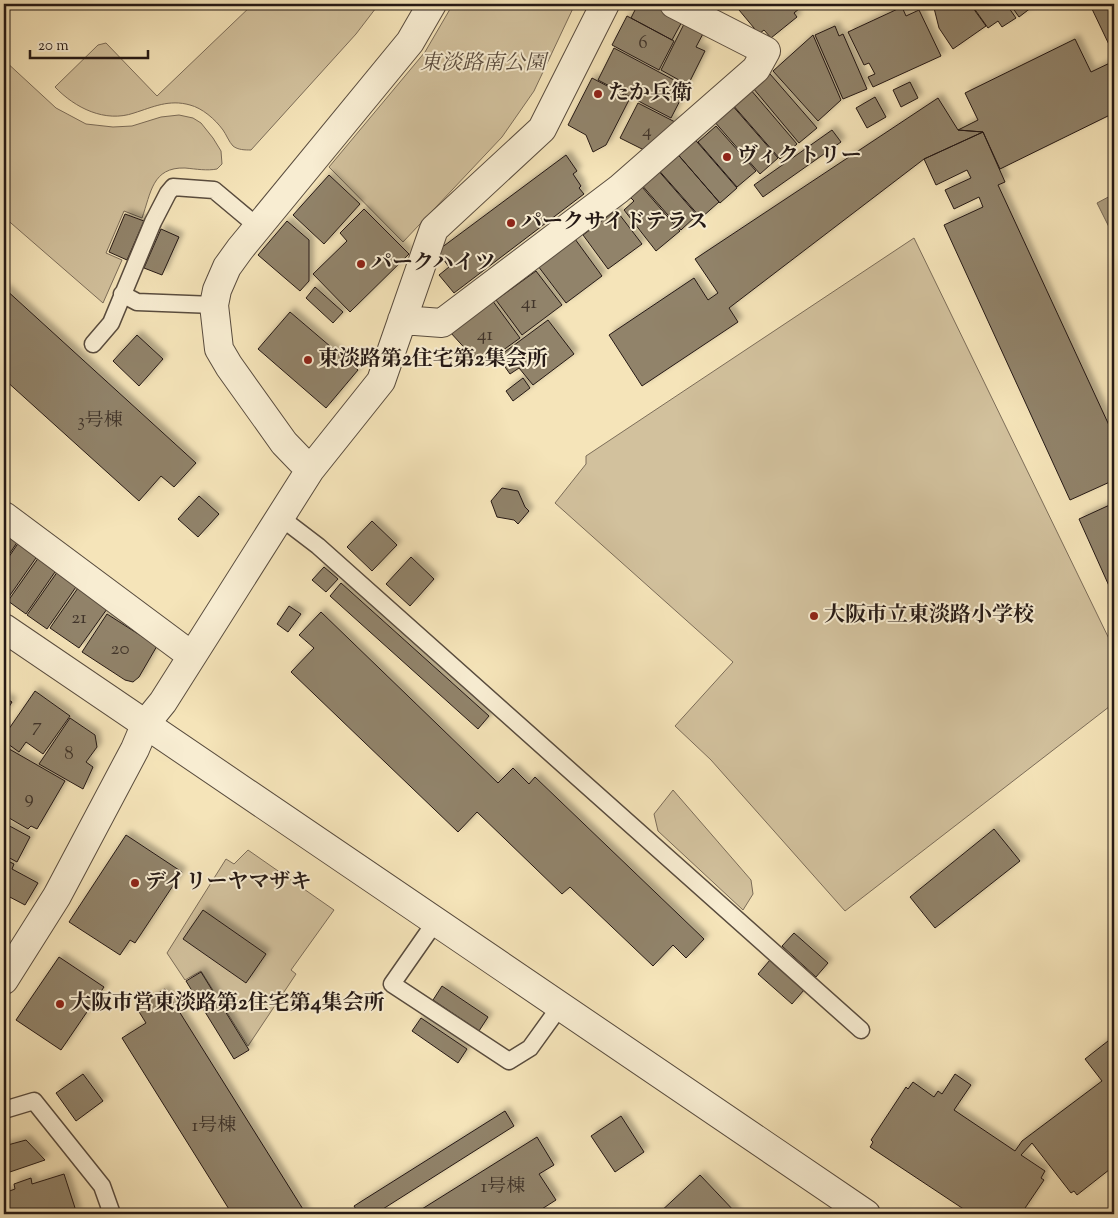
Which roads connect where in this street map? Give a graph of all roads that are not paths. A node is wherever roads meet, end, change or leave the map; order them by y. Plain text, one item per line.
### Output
1 (432, 4) edge
2 (605, 4) edge
3 (674, 4) edge
4 (257, 226) junction
5 (122, 294) junction
6 (214, 305) junction
7 (402, 320) junction
8 (93, 344) dead end
9 (310, 470) junction
10 (4, 516) edge
11 (280, 517) junction
12 (4, 628) edge
13 (192, 656) junction
14 (146, 723) junction
15 (436, 920) junction
16 (4, 980) edge
17 (561, 1005) junction
18 (861, 1030) dead end
19 (4, 1110) edge
20 (112, 1214) edge
21 (866, 1214) edge

1 - 4 street
2 - 7 street
3 - 7 street
4 - 5 lane
4 - 6 street
5 - 6 lane
5 - 8 lane
6 - 9 street
7 - 9 street
9 - 11 street
10 - 13 street
11 - 13 street
11 - 18 lane
12 - 14 street
13 - 14 street
14 - 15 street
14 - 16 street
15 - 17 street
15 - 17 lane
17 - 21 street
19 - 20 lane

